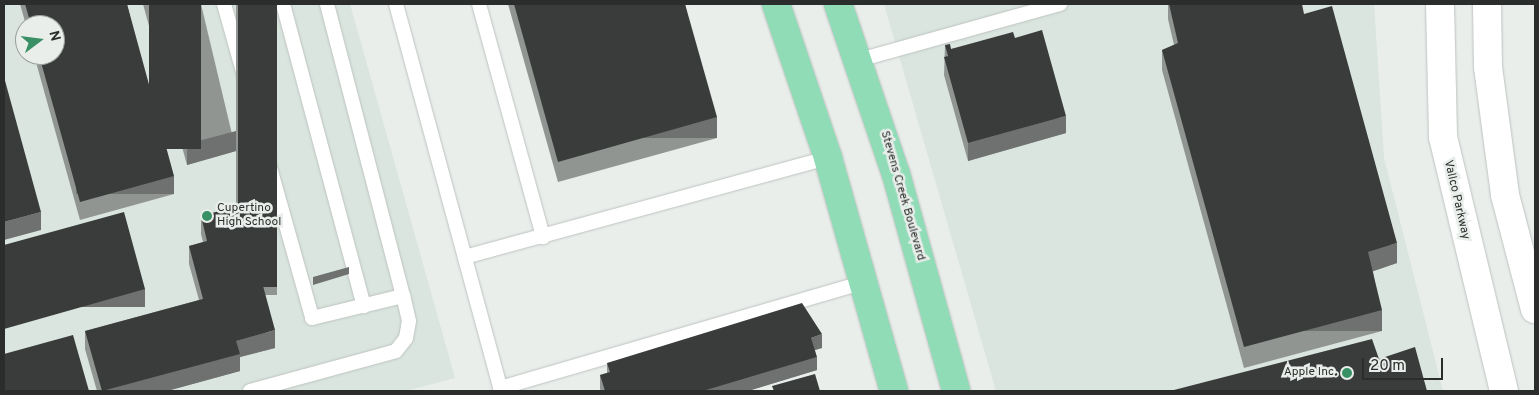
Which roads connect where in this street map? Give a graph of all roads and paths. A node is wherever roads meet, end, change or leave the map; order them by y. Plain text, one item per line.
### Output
1 (224, 4) edge
2 (282, 4) edge
3 (327, 4) edge
4 (396, 4) edge
5 (479, 4) edge
6 (776, 4) edge
7 (838, 4) edge
8 (1060, 4) edge
9 (1440, 4) edge
10 (1487, 4) edge
11 (859, 60) junction
12 (828, 158) junction
13 (543, 237) junction
14 (465, 257) junction
15 (1531, 274) edge
16 (864, 282) junction
17 (403, 296) junction
18 (364, 306) junction
19 (1535, 309) edge
20 (250, 391) edge
21 (894, 391) edge
22 (956, 391) edge
23 (1504, 391) edge

1 - 18 lane
2 - 18 lane
3 - 17 lane
4 - 14 lane
5 - 13 lane
6 - 12 main road
7 - 11 main road, Stevens Creek Boulevard
8 - 11 lane
9 - 23 main road, Vallco Parkway
10 - 15 main road
11 - 22 main road, Stevens Creek Boulevard
12 - 13 lane
12 - 16 main road
13 - 14 lane
14 - 16 lane
15 - 19 main road
16 - 21 main road
17 - 18 lane
17 - 20 lane

